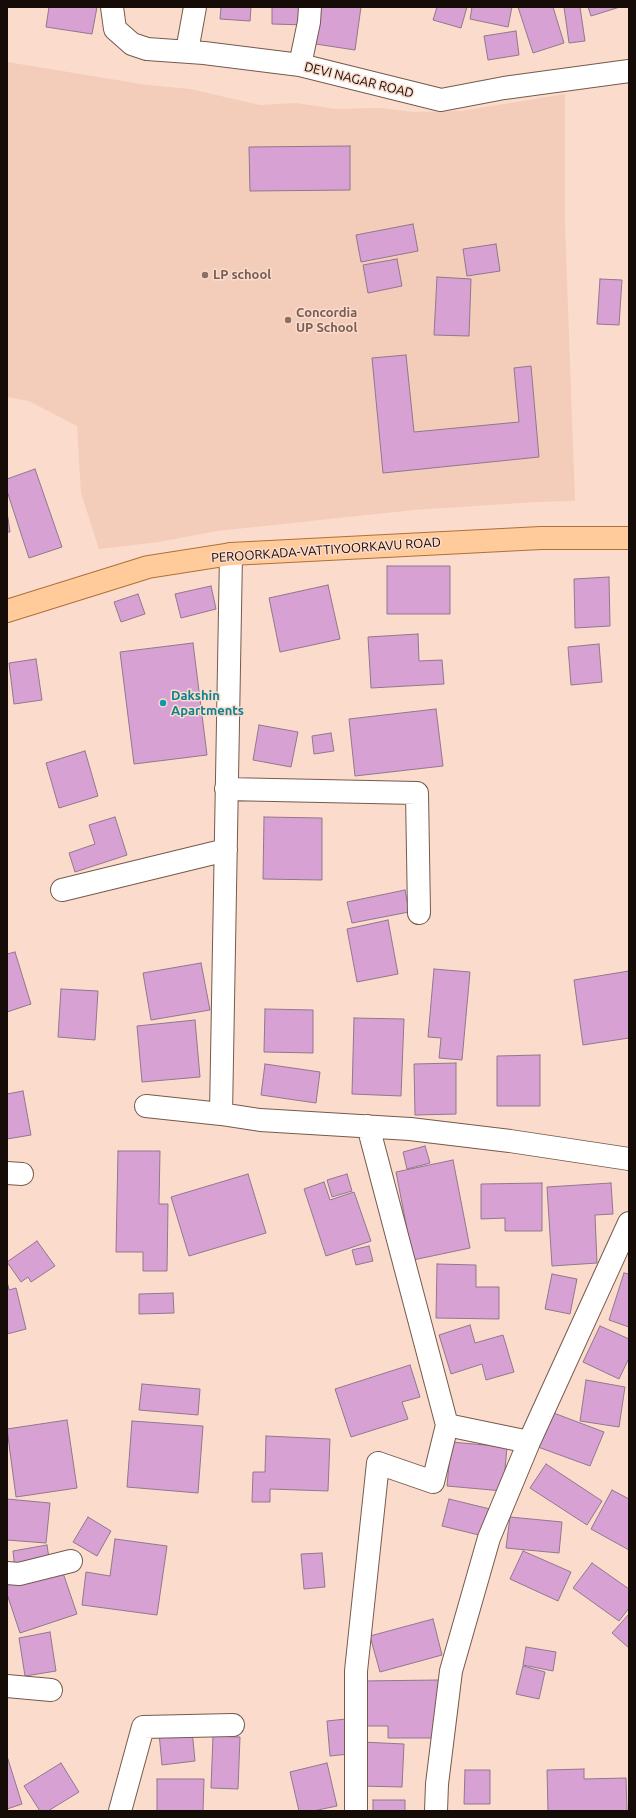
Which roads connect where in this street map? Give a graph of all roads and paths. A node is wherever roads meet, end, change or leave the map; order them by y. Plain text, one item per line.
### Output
1 (112, 7) edge
2 (196, 7) edge
3 (310, 7) edge
4 (187, 51) junction
5 (300, 65) junction
6 (629, 71) edge
7 (629, 538) edge
8 (231, 554) junction
9 (7, 611) edge
10 (226, 789) junction
11 (226, 850) junction
12 (62, 890) dead end
13 (419, 913) dead end
14 (146, 1106) dead end
15 (221, 1114) junction
16 (368, 1126) junction
17 (629, 1159) edge
18 (629, 1223) edge
19 (448, 1425) junction
20 (529, 1442) junction
21 (71, 1561) dead end
22 (7, 1573) edge
23 (7, 1686) edge
24 (51, 1690) dead end
25 (233, 1725) dead end
26 (119, 1811) edge
27 (356, 1811) edge
28 (436, 1811) edge

1 - 4 street, DEVI NAGAR ROAD
2 - 4 street
3 - 5 street
4 - 5 street, DEVI NAGAR ROAD
5 - 6 street, DEVI NAGAR ROAD
7 - 8 main road, PEROORKADA-VATTIYOORKAVU ROAD
8 - 9 main road, PEROORKADA-VATTIYOORKAVU ROAD
8 - 10 street
10 - 11 street
10 - 13 street
11 - 12 street
11 - 15 street
14 - 15 street
15 - 16 street
16 - 17 street
16 - 19 street
18 - 20 street
19 - 20 street
19 - 27 street
20 - 28 street
21 - 22 street
23 - 24 street
25 - 26 street

